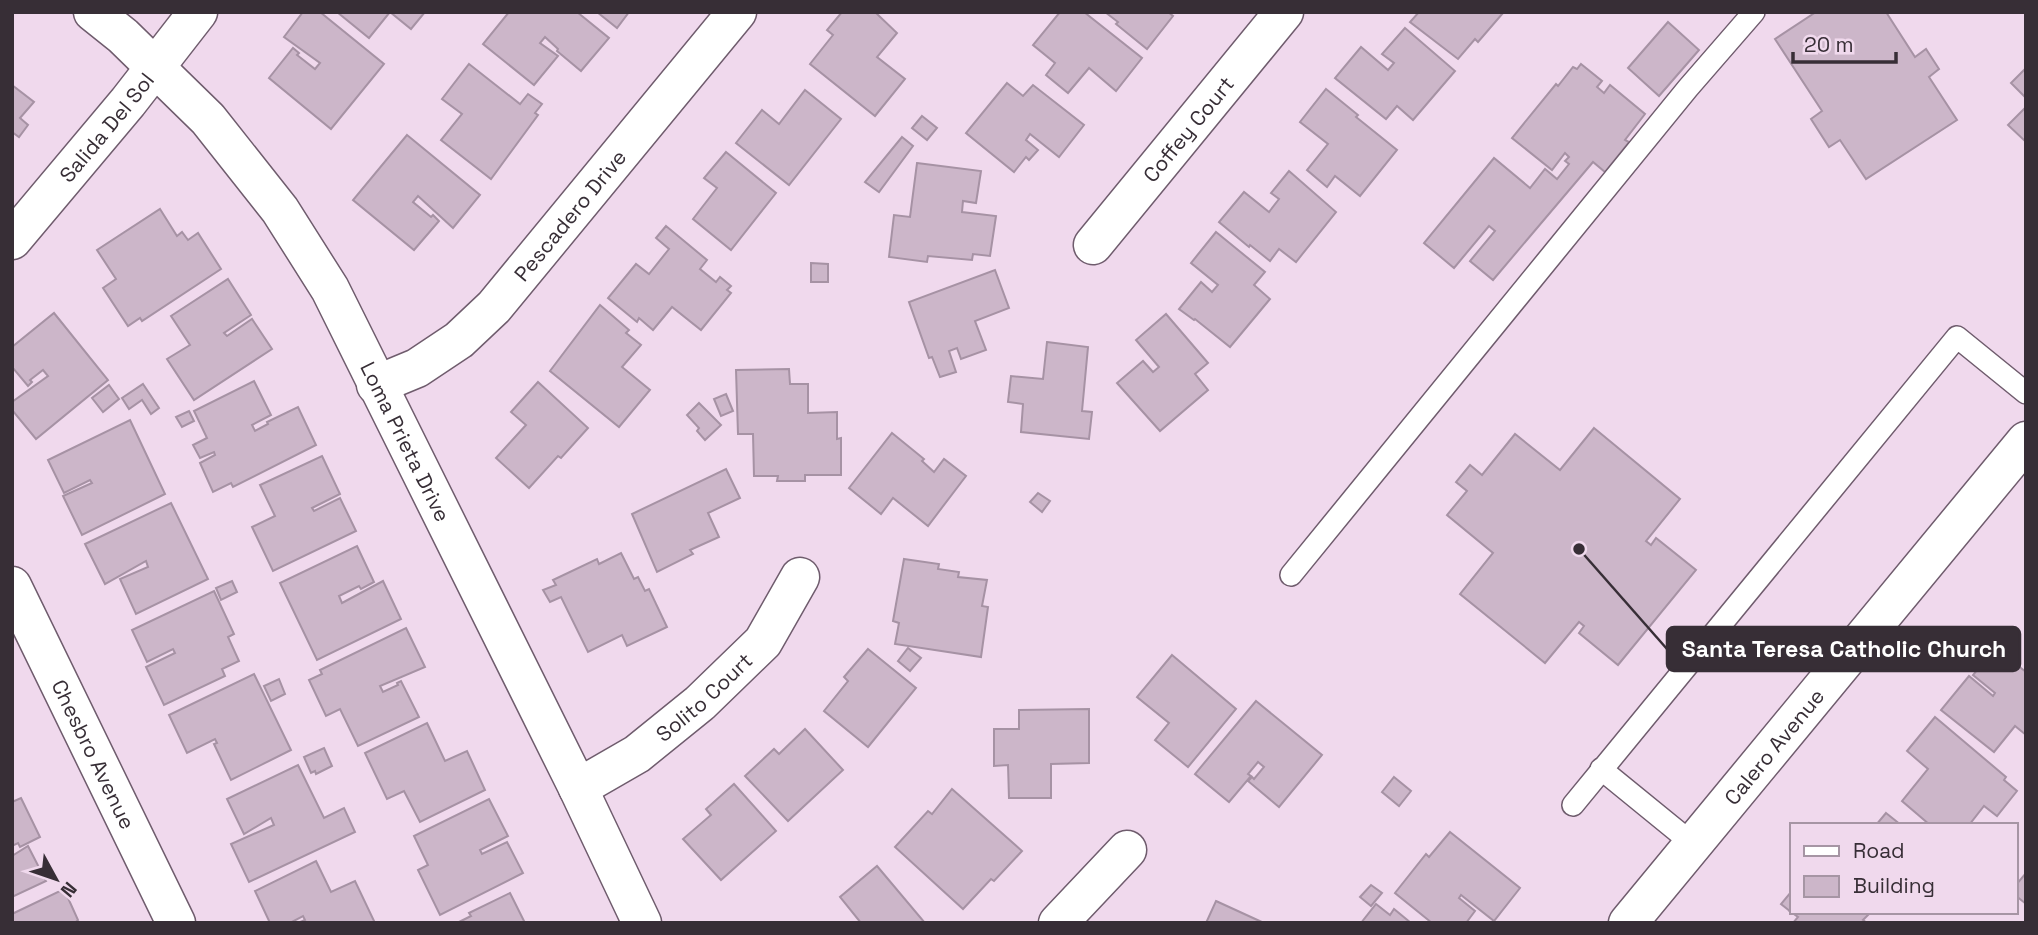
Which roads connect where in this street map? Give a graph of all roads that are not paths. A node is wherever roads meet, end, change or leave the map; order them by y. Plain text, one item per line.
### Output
1 (93, 12) edge
2 (198, 12) edge
3 (737, 12) edge
4 (1284, 12) edge
5 (1754, 12) edge
6 (155, 67) junction
7 (12, 240) edge
8 (1093, 245) dead end
9 (376, 385) junction
10 (2026, 393) edge
11 (2026, 441) edge
12 (1291, 575) dead end
13 (800, 578) dead end
14 (12, 586) edge
15 (1601, 769) junction
16 (578, 788) junction
17 (1573, 805) dead end
18 (1693, 844) junction
19 (1126, 850) dead end
20 (176, 923) edge
21 (642, 923) edge
22 (1058, 923) edge
23 (1628, 923) edge

1 - 6 street, Loma Prieta Drive
2 - 6 street, Salida Del Sol
3 - 9 street, Pescadero Drive
4 - 8 street, Coffey Court
5 - 12 lane
6 - 7 street, Salida Del Sol
6 - 9 street, Loma Prieta Drive
9 - 16 street, Loma Prieta Drive
10 - 15 lane
11 - 18 street, Calero Avenue
13 - 16 street, Solito Court
14 - 20 street, Chesbro Avenue
15 - 17 lane
15 - 18 lane
16 - 21 street, Loma Prieta Drive
18 - 23 street, Calero Avenue
19 - 22 street

